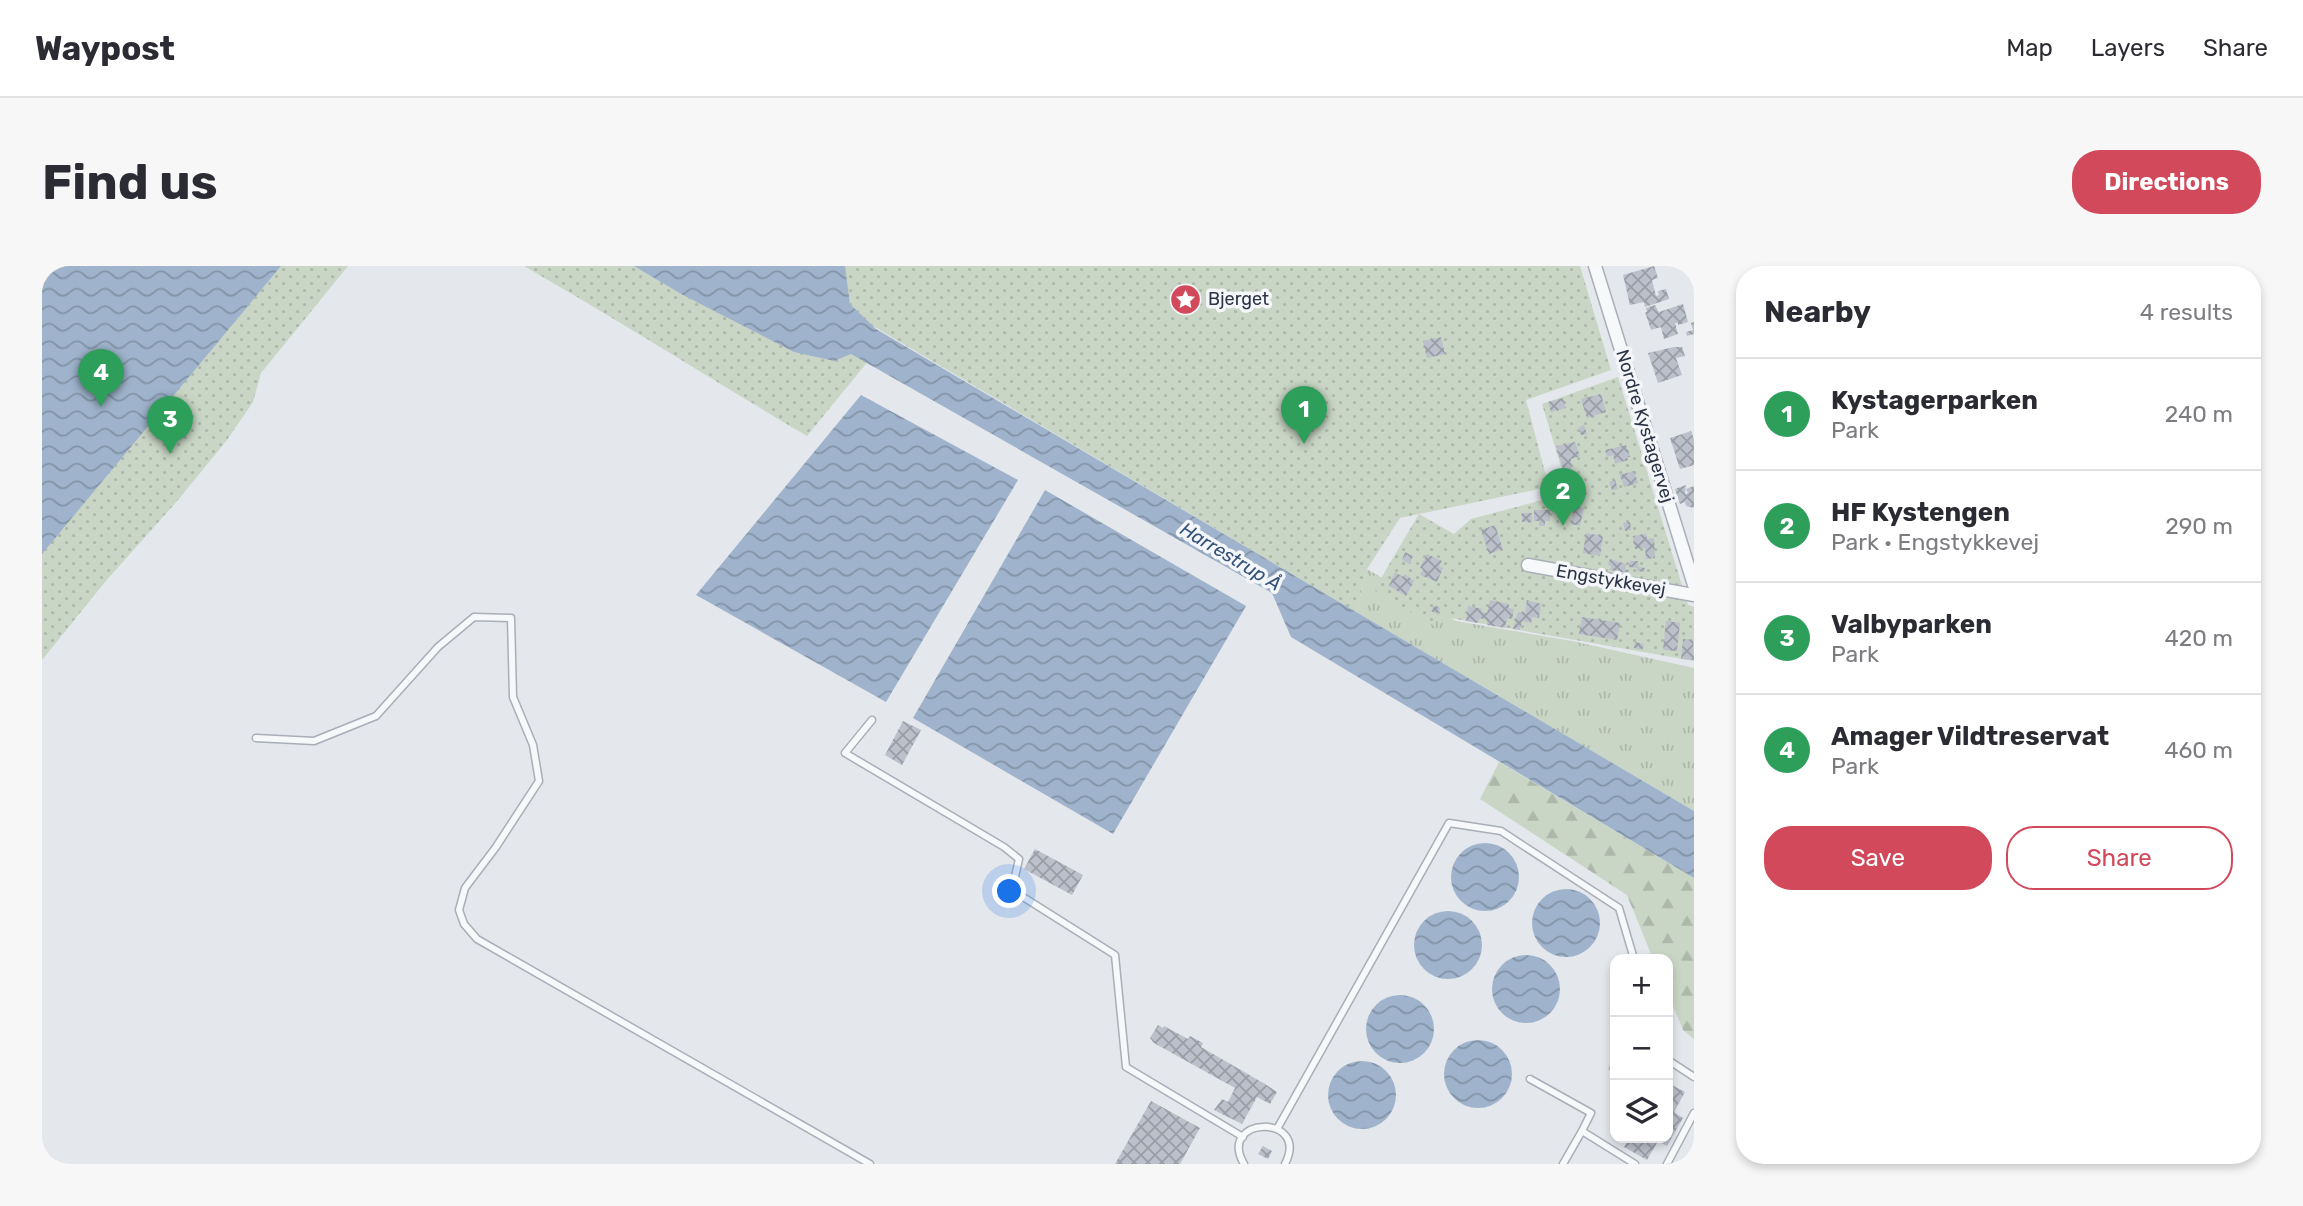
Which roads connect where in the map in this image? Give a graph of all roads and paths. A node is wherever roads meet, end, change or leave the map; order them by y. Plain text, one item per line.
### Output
1 (1595, 266) edge
2 (1528, 565) dead end
3 (1694, 585) edge
4 (1694, 595) edge
5 (872, 720) dead end
6 (256, 738) dead end
7 (1633, 954) edge
8 (1673, 1063) edge
9 (1694, 1077) edge
10 (1530, 1079) dead end
11 (1694, 1113) edge
12 (1277, 1129) junction
13 (1582, 1130) junction
14 (1243, 1137) junction
15 (856, 1156) junction
16 (851, 1164) edge
17 (870, 1164) edge
18 (1244, 1164) edge
19 (1284, 1164) edge
20 (1563, 1164) edge
21 (1635, 1164) edge
22 (1667, 1164) edge

1 - 3 street, Nordre Kystagervej
2 - 4 street, Engstykkevej
5 - 14 lane
6 - 15 lane
7 - 12 lane
8 - 9 lane
10 - 13 lane
11 - 22 lane
12 - 14 lane
12 - 19 lane
13 - 20 lane
13 - 21 lane
14 - 18 lane
15 - 16 lane
15 - 17 lane

